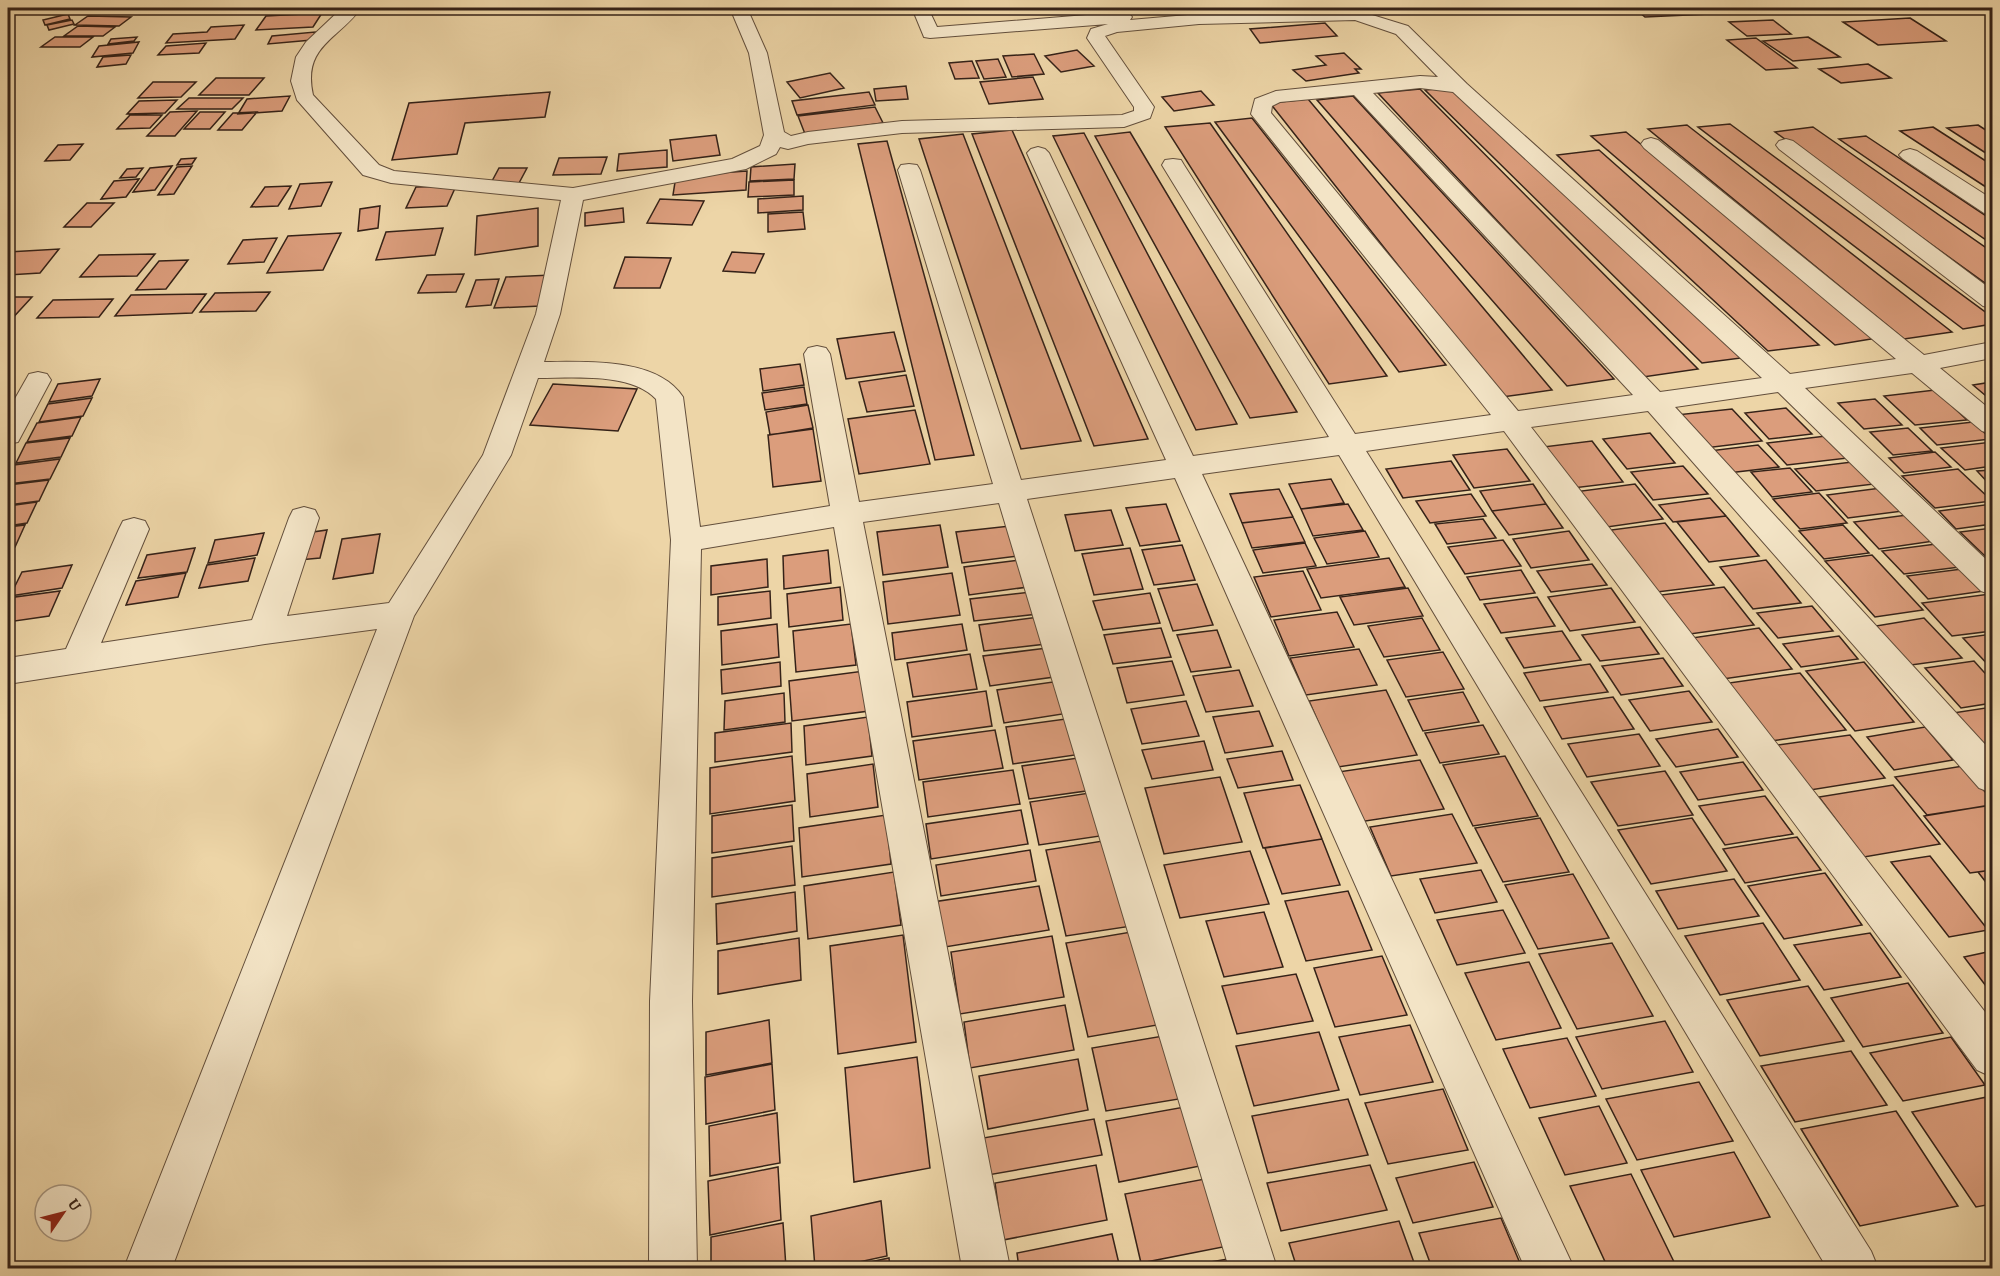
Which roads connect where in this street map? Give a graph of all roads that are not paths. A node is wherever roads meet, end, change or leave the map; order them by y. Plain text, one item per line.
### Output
1 (352, 8) edge
2 (738, 8) edge
3 (920, 8) edge
4 (1232, 8) edge
5 (1358, 88) junction
6 (1460, 88) junction
7 (774, 135) junction
8 (1651, 144) dead end
9 (1786, 145) dead end
10 (1038, 153) dead end
11 (1910, 155) dead end
12 (1173, 165) dead end
13 (909, 170) dead end
14 (573, 195) junction
15 (1992, 208) edge
16 (1992, 301) edge
17 (1992, 350) edge
18 (817, 354) dead end
19 (1918, 364) junction
20 (527, 370) junction
21 (38, 380) dead end
22 (1784, 383) junction
23 (1654, 401) junction
24 (1511, 422) junction
25 (1992, 425) edge
26 (8, 435) edge
27 (1347, 444) junction
28 (1185, 467) junction
29 (1009, 492) junction
30 (848, 514) junction
31 (304, 518) dead end
32 (134, 529) dead end
33 (686, 540) junction
34 (1992, 583) edge
35 (399, 614) junction
36 (265, 632) junction
37 (78, 659) junction
38 (8, 671) edge
39 (1992, 777) edge
40 (1992, 1055) edge
41 (147, 1269) edge
42 (673, 1269) edge
43 (986, 1269) edge
44 (1253, 1269) edge
45 (1550, 1269) edge
46 (1854, 1269) edge

1 - 14 street
2 - 7 street
3 - 4 street
5 - 6 street
5 - 23 street
5 - 24 street
6 - 7 street
6 - 22 street
7 - 14 street
8 - 19 street
9 - 16 street
10 - 28 street
11 - 15 street
12 - 27 street
13 - 29 street
14 - 20 street
17 - 19 street
18 - 30 street
19 - 22 street
19 - 25 street
20 - 33 street
20 - 35 street
21 - 26 street
22 - 23 street
22 - 34 street
23 - 24 street
23 - 39 street
24 - 27 street
24 - 40 street
27 - 28 street
27 - 46 street
28 - 29 street
28 - 45 street
29 - 30 street
29 - 44 street
30 - 33 street
30 - 43 street
31 - 36 street
32 - 37 street
33 - 42 street
35 - 36 street
35 - 41 street
36 - 37 street
37 - 38 street

